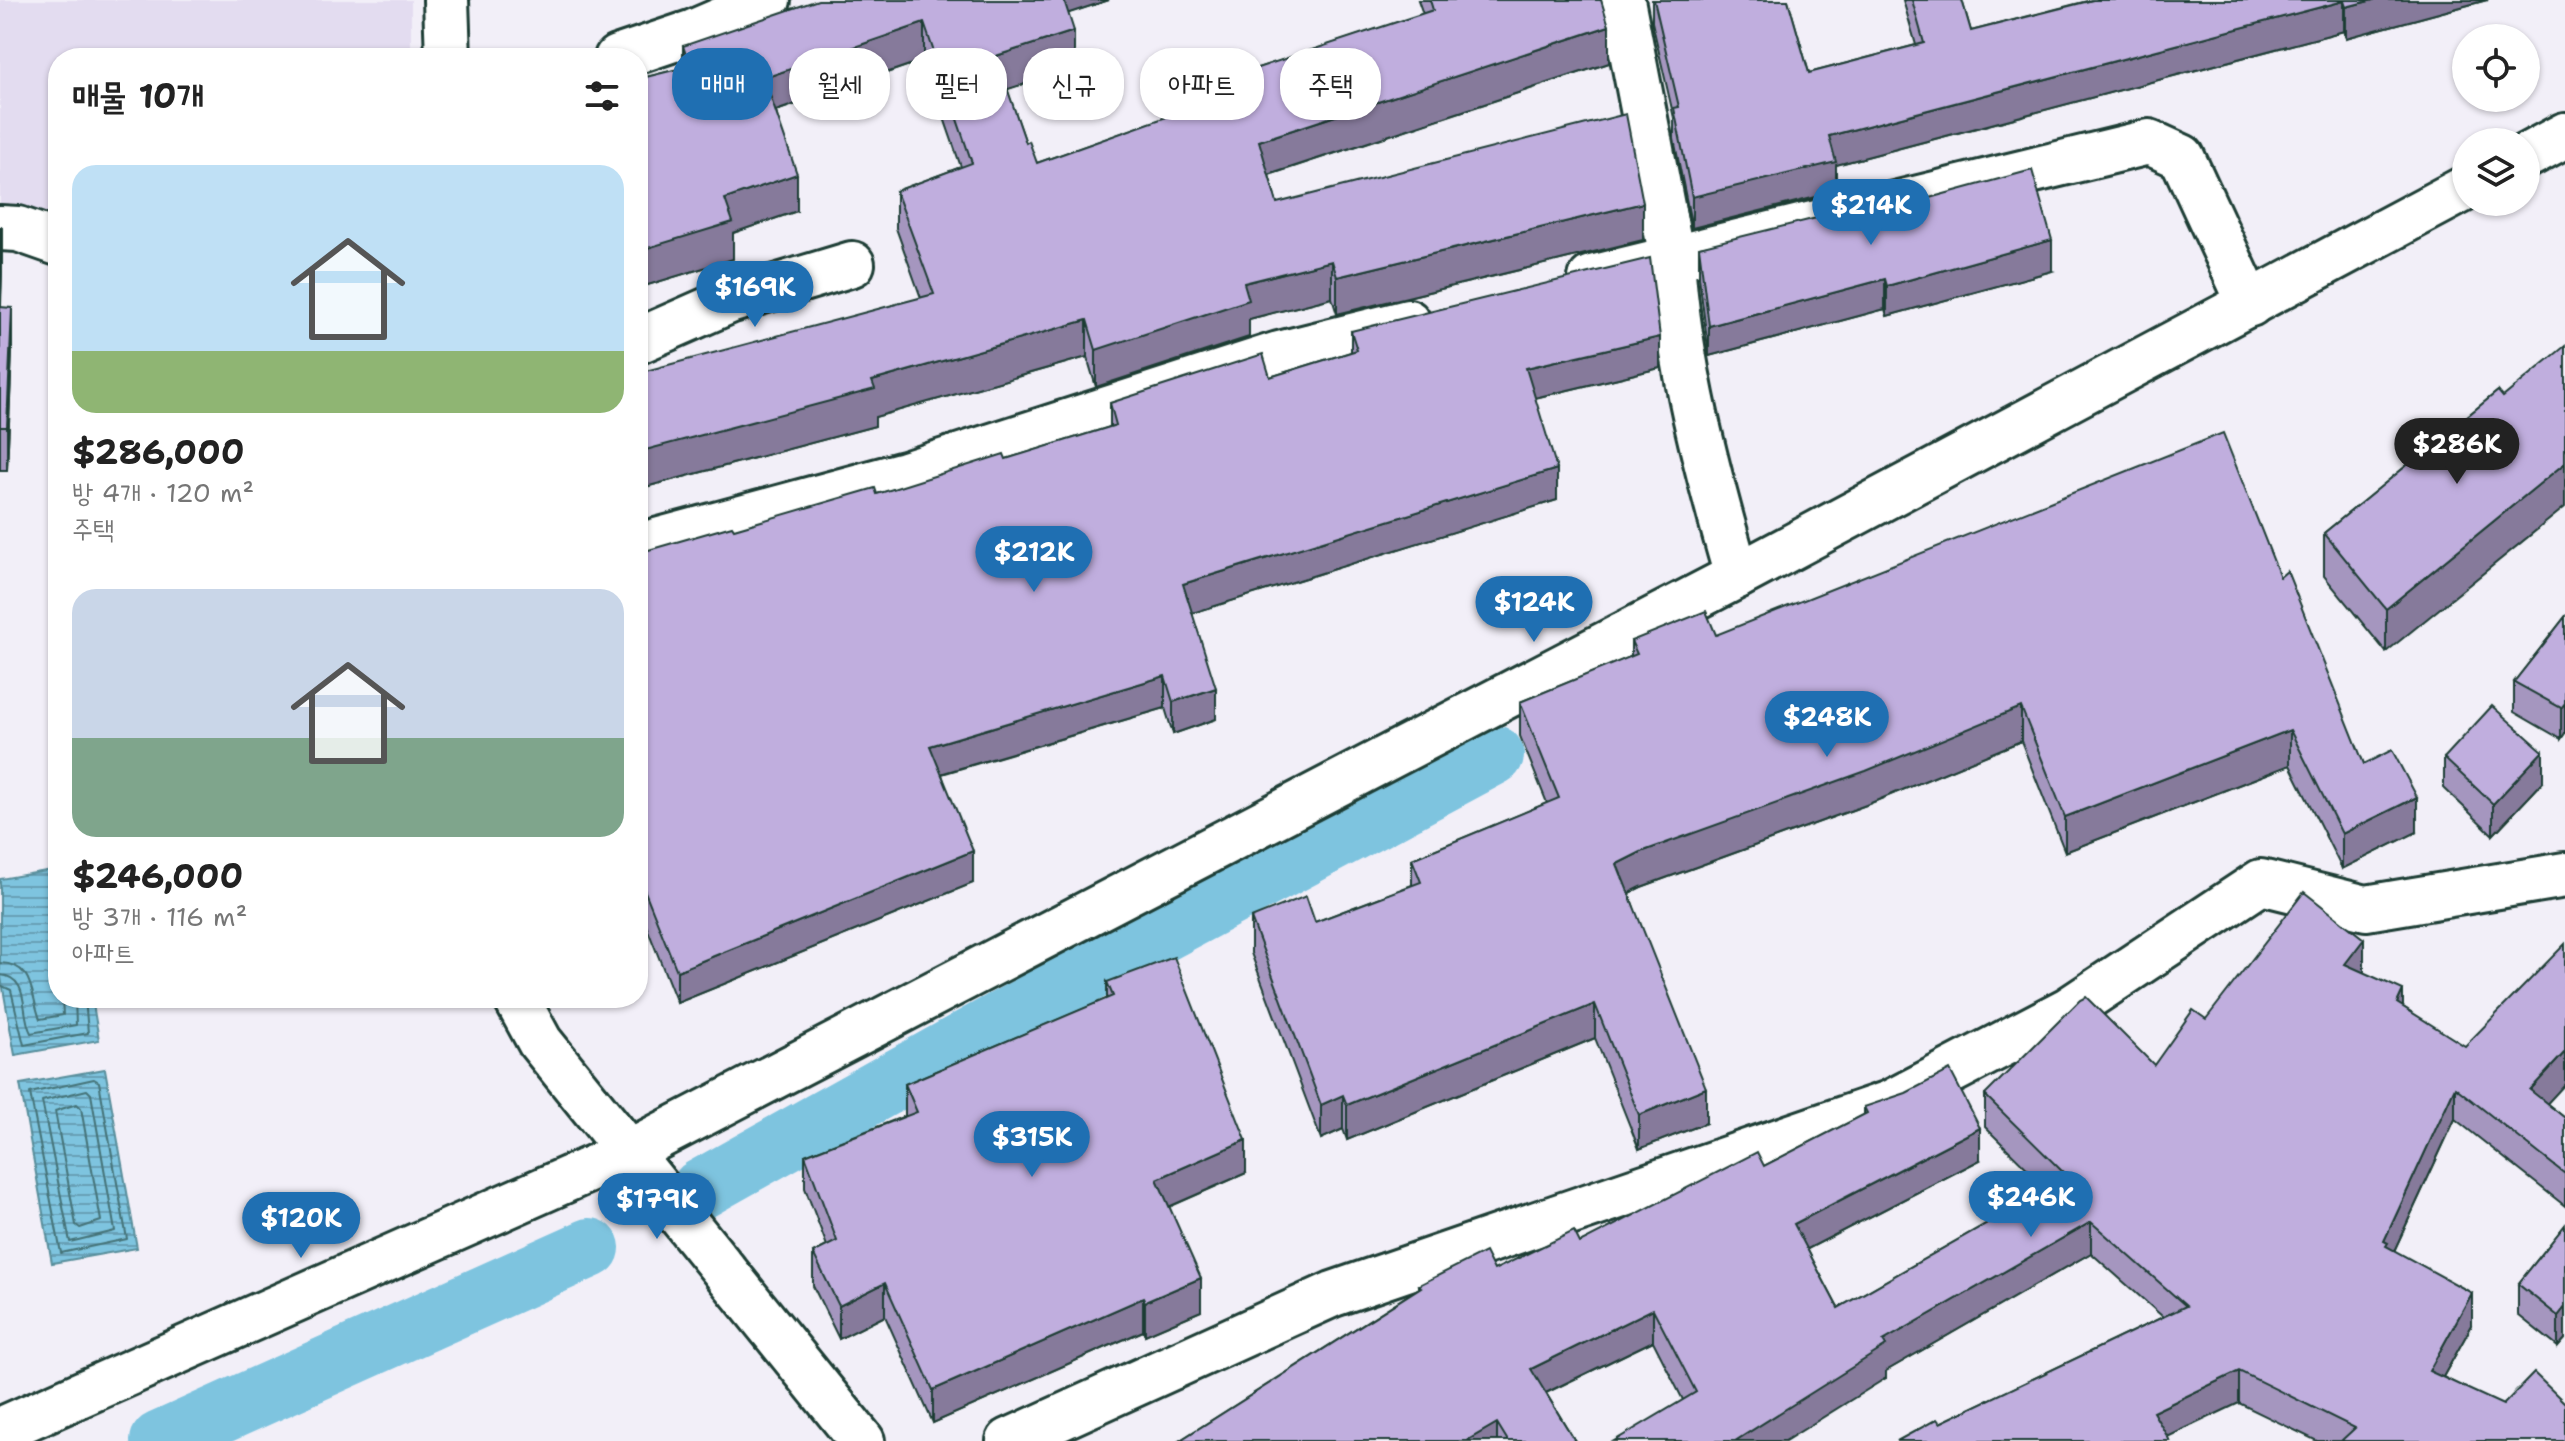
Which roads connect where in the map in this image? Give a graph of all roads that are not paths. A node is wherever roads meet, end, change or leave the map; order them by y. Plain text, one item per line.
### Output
1 (446, 0) edge
2 (768, 0) edge
3 (1622, 0) edge
4 (448, 48) edge
5 (647, 48) edge
6 (2565, 135) edge
7 (2540, 148) edge
8 (2452, 196) edge
9 (0, 228) edge
10 (48, 240) edge
11 (1672, 258) junction
12 (852, 264) dead end
13 (1551, 287) edge
14 (2250, 304) junction
15 (1445, 313) edge
16 (648, 337) edge
17 (648, 543) edge
18 (1737, 576) junction
19 (2565, 875) edge
20 (521, 1008) edge
21 (629, 1152) junction
22 (0, 1430) edge
23 (862, 1441) edge
24 (1009, 1441) edge

1 - 4 street
2 - 5 street
3 - 11 street
6 - 7 street
8 - 14 street
9 - 10 street
11 - 13 street
11 - 14 street
11 - 18 street
12 - 16 street
14 - 18 street
15 - 17 street
18 - 21 street
19 - 24 street
20 - 21 street
21 - 22 street
21 - 23 street

